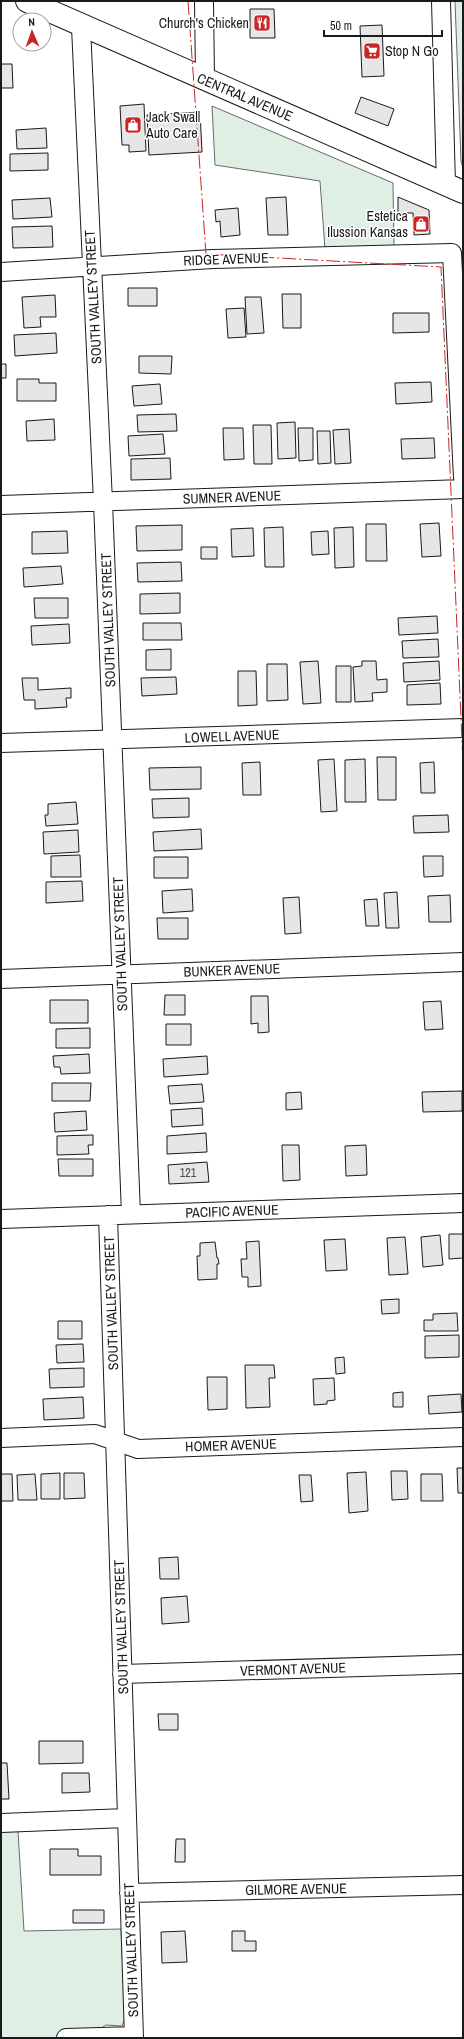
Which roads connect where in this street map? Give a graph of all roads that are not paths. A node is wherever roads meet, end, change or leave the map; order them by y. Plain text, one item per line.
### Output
1 (27, 1) edge
2 (204, 1) edge
3 (441, 1) edge
4 (82, 26) junction
5 (205, 79) junction
6 (454, 189) edge
7 (92, 268) junction
8 (1, 272) edge
9 (463, 478) edge
10 (463, 488) edge
11 (103, 502) junction
12 (1, 506) edge
13 (463, 728) edge
14 (112, 740) junction
15 (1, 743) edge
16 (463, 962) edge
17 (121, 974) junction
18 (1, 979) edge
19 (463, 1203) edge
20 (131, 1214) junction
21 (108, 1215) junction
22 (1, 1219) edge
23 (463, 1437) edge
24 (1, 1438) edge
25 (115, 1442) junction
26 (463, 1664) edge
27 (122, 1674) junction
28 (126, 1818) junction
29 (1, 1823) edge
30 (463, 1885) edge
31 (129, 1893) junction
32 (134, 2037) edge
33 (66, 2038) edge

1 - 4 main road, CENTRAL AVENUE
2 - 5 street
3 - 6 street
4 - 5 main road, CENTRAL AVENUE
4 - 7 street, SOUTH VALLEY STREET
5 - 6 main road, CENTRAL AVENUE
7 - 8 street, RIDGE AVENUE
7 - 9 street, RIDGE AVENUE
7 - 11 street, SOUTH VALLEY STREET
10 - 11 street, SUMNER AVENUE
11 - 12 street, SUMNER AVENUE
11 - 14 street, SOUTH VALLEY STREET
13 - 14 street, LOWELL AVENUE
14 - 15 street, LOWELL AVENUE
14 - 17 street, SOUTH VALLEY STREET
16 - 17 street, BUNKER AVENUE
17 - 18 street, BUNKER AVENUE
17 - 20 street, SOUTH VALLEY STREET
19 - 20 street, PACIFIC AVENUE
20 - 21 street, PACIFIC AVENUE
21 - 22 street, PACIFIC AVENUE
21 - 25 street, SOUTH VALLEY STREET
23 - 25 street, HOMER AVENUE
24 - 25 street, HOMER AVENUE
25 - 27 street, SOUTH VALLEY STREET
26 - 27 street, VERMONT AVENUE
27 - 28 street, SOUTH VALLEY STREET
28 - 29 street
28 - 31 street, SOUTH VALLEY STREET
30 - 31 street, GILMORE AVENUE
31 - 32 street, SOUTH VALLEY STREET
32 - 33 street

